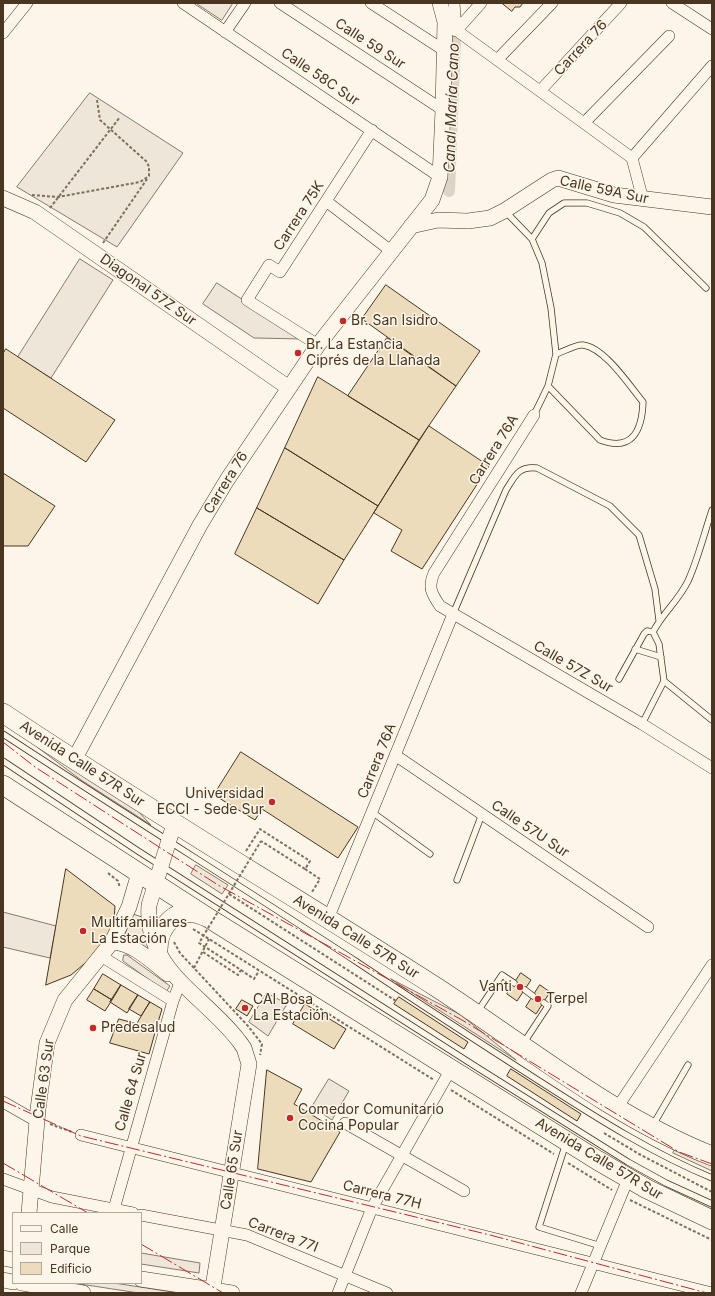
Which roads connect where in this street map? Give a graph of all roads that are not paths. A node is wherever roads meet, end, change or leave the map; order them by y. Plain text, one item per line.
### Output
1 (27, 3) edge
2 (183, 3) edge
3 (245, 3) edge
4 (280, 3) edge
5 (371, 3) edge
6 (440, 3) edge
7 (454, 3) edge
8 (481, 3) edge
9 (552, 3) edge
10 (621, 3) edge
11 (672, 3) edge
12 (450, 27) junction
13 (712, 28) edge
14 (225, 32) junction
15 (3, 33) edge
16 (669, 36) dead end
17 (445, 51) junction
18 (497, 60) junction
19 (712, 66) edge
20 (540, 92) junction
21 (443, 110) junction
22 (584, 123) junction
23 (372, 130) junction
24 (632, 158) junction
25 (440, 177) junction
26 (3, 198) edge
27 (643, 200) junction
28 (326, 201) junction
29 (712, 208) edge
30 (504, 211) junction
31 (410, 226) junction
32 (532, 239) junction
33 (391, 251) junction
34 (706, 288) dead end
35 (318, 345) junction
36 (556, 354) junction
37 (548, 386) junction
38 (289, 388) junction
39 (534, 415) joint
40 (712, 510) edge
41 (429, 583) joint
42 (453, 614) junction
43 (659, 620) junction
44 (653, 632) junction
45 (635, 649) junction
46 (661, 656) junction
47 (619, 679) dead end
48 (664, 681) junction
49 (3, 713) edge
50 (712, 720) edge
51 (642, 724) junction
52 (3, 734) edge
53 (395, 755) junction
54 (74, 760) junction
55 (3, 761) edge
56 (712, 768) edge
57 (3, 785) edge
58 (372, 812) junction
59 (482, 814) junction
60 (174, 824) junction
61 (169, 843) junction
62 (430, 854) dead end
63 (162, 866) junction
64 (140, 873) junction
65 (457, 880) dead end
66 (156, 884) junction
67 (207, 917) junction
68 (328, 919) junction
69 (648, 927) dead end
70 (112, 942) junction
71 (158, 950) junction
72 (101, 956) junction
73 (712, 965) edge
74 (180, 983) junction
75 (514, 983) dead end
76 (525, 990) dead end
77 (533, 996) dead end
78 (173, 1001) junction
79 (544, 1002) dead end
80 (476, 1014) junction
81 (522, 1046) junction
82 (688, 1065) dead end
83 (451, 1069) junction
84 (3, 1102) edge
85 (617, 1108) junction
86 (42, 1122) junction
87 (346, 1123) dead end
88 (652, 1127) junction
89 (81, 1135) road end
90 (566, 1141) junction
91 (131, 1148) junction
92 (710, 1151) edge
93 (402, 1156) junction
94 (232, 1172) junction
95 (712, 1178) edge
96 (3, 1179) edge
97 (628, 1179) junction
98 (32, 1190) junction
99 (464, 1191) dead end
100 (712, 1204) edge
101 (372, 1208) junction
102 (114, 1209) junction
103 (29, 1212) edge
104 (128, 1212) edge
105 (142, 1214) edge
106 (712, 1220) edge
107 (222, 1230) junction
108 (601, 1246) junction
109 (593, 1263) junction
110 (345, 1275) junction
111 (142, 1279) edge
112 (28, 1284) edge
113 (209, 1288) edge
114 (689, 1290) edge
115 (83, 1293) edge
116 (231, 1293) edge
117 (338, 1293) edge
118 (387, 1293) edge
119 (581, 1293) edge
120 (712, 1293) edge

1 - 15 street
2 - 14 street, Calle 58C Sur
3 - 14 street
4 - 21 street, Calle 59 Sur
5 - 17 street
6 - 12 street, Carrera 76
7 - 12 street
8 - 12 street
9 - 18 street
10 - 20 street, Carrera 76
11 - 13 street
12 - 17 street, Carrera 76
12 - 18 street
14 - 23 street, Calle 58C Sur
16 - 22 street
17 - 21 street, Carrera 76
18 - 20 street
19 - 24 street
20 - 22 street
21 - 25 street, Carrera 76
22 - 24 street
23 - 25 street, Calle 58C Sur
23 - 28 street, Carrera 75K
24 - 27 street
25 - 31 street, Carrera 76
26 - 38 street, Diagonal 57Z Sur
27 - 29 street, Calle 59A Sur
27 - 30 street, Calle 59A Sur
28 - 33 street
28 - 35 street, Carrera 75K
30 - 31 street, Calle 59A Sur
30 - 32 lane
31 - 33 street, Carrera 76
32 - 34 lane
32 - 36 lane
33 - 35 street, Carrera 76
35 - 38 street, Carrera 76
36 - 37 lane
36 - 37 lane
37 - 39 lane
38 - 54 street, Carrera 76
39 - 41 street, Carrera 76A
40 - 43 lane
41 - 42 street, Calle 57Z Sur
42 - 43 lane
42 - 51 street, Calle 57Z Sur
42 - 53 street, Carrera 76A
43 - 44 lane
44 - 45 lane
44 - 46 lane
45 - 46 lane
45 - 47 lane
46 - 48 lane
48 - 50 lane
48 - 51 lane
49 - 54 highway, Avenida Calle 57R Sur
51 - 56 street, Calle 57Z Sur
52 - 61 lane
53 - 58 street, Carrera 76A
53 - 59 street, Calle 57U Sur
54 - 60 highway, Avenida Calle 57R Sur
55 - 63 lane
57 - 64 highway, Avenida Calle 57R Sur
58 - 62 lane
58 - 68 street, Carrera 76A
59 - 65 lane
59 - 69 street, Calle 57U Sur
60 - 61 street
60 - 68 highway, Avenida Calle 57R Sur
61 - 63 street
61 - 95 lane
63 - 66 street
63 - 100 lane
64 - 66 highway, Avenida Calle 57R Sur
64 - 70 street, Calle 63 Sur
66 - 67 highway, Avenida Calle 57R Sur
66 - 71 street
67 - 71 highway
67 - 83 highway, Avenida Calle 57R Sur
68 - 80 highway, Avenida Calle 57R Sur
70 - 72 street, Calle 63 Sur
70 - 74 street
71 - 74 street
72 - 78 street
72 - 86 street, Calle 63 Sur
73 - 85 street
74 - 78 street, Calle 64 Sur
74 - 94 street, Calle 65 Sur
75 - 80 lane
76 - 77 lane
78 - 91 street, Calle 64 Sur
79 - 81 lane
80 - 81 highway, Avenida Calle 57R Sur
81 - 85 highway, Avenida Calle 57R Sur
82 - 88 lane
83 - 90 highway, Avenida Calle 57R Sur
83 - 93 street
84 - 86 street
85 - 88 highway, Avenida Calle 57R Sur
86 - 98 street, Calle 63 Sur
87 - 93 street
88 - 92 highway, Avenida Calle 57R Sur
89 - 91 street, Carrera 77H
90 - 97 highway, Avenida Calle 57R Sur
90 - 108 lane
91 - 94 street, Carrera 77H
91 - 102 street, Calle 64 Sur
93 - 99 street
93 - 101 street
94 - 101 street, Carrera 77H
94 - 107 street, Calle 65 Sur
96 - 98 street
97 - 106 highway, Avenida Calle 57R Sur
97 - 108 street
98 - 102 street
98 - 103 street, Calle 63 Sur
101 - 109 street, Carrera 77H
101 - 110 street
102 - 104 street
105 - 107 street, Carrera 77I
107 - 110 street, Carrera 77I
107 - 113 street, Calle 65 Sur
108 - 109 street
109 - 114 street, Carrera 77H
109 - 119 street
110 - 117 street
110 - 118 street, Carrera 77I
111 - 113 street
112 - 115 street
113 - 116 street
114 - 120 street, Carrera 77H

